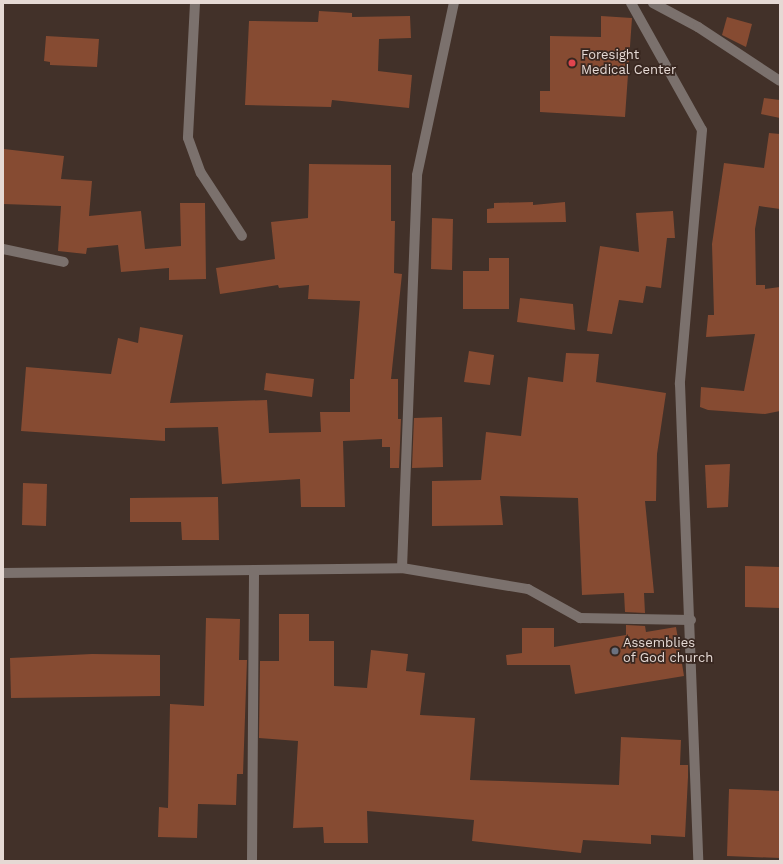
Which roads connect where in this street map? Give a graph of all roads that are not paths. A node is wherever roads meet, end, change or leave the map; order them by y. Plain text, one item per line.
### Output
1 (195, 3) edge
2 (454, 3) edge
3 (631, 3) edge
4 (652, 3) edge
5 (780, 81) edge
6 (242, 236) dead end
7 (3, 249) edge
8 (64, 262) dead end
9 (402, 568) junction
10 (254, 570) junction
11 (3, 573) edge
12 (691, 620) junction
13 (252, 861) edge
14 (698, 861) edge

1 - 6 street
2 - 9 street
3 - 12 street
4 - 5 street
7 - 8 street
9 - 10 street
9 - 12 street
10 - 11 street
10 - 13 street
12 - 14 street

